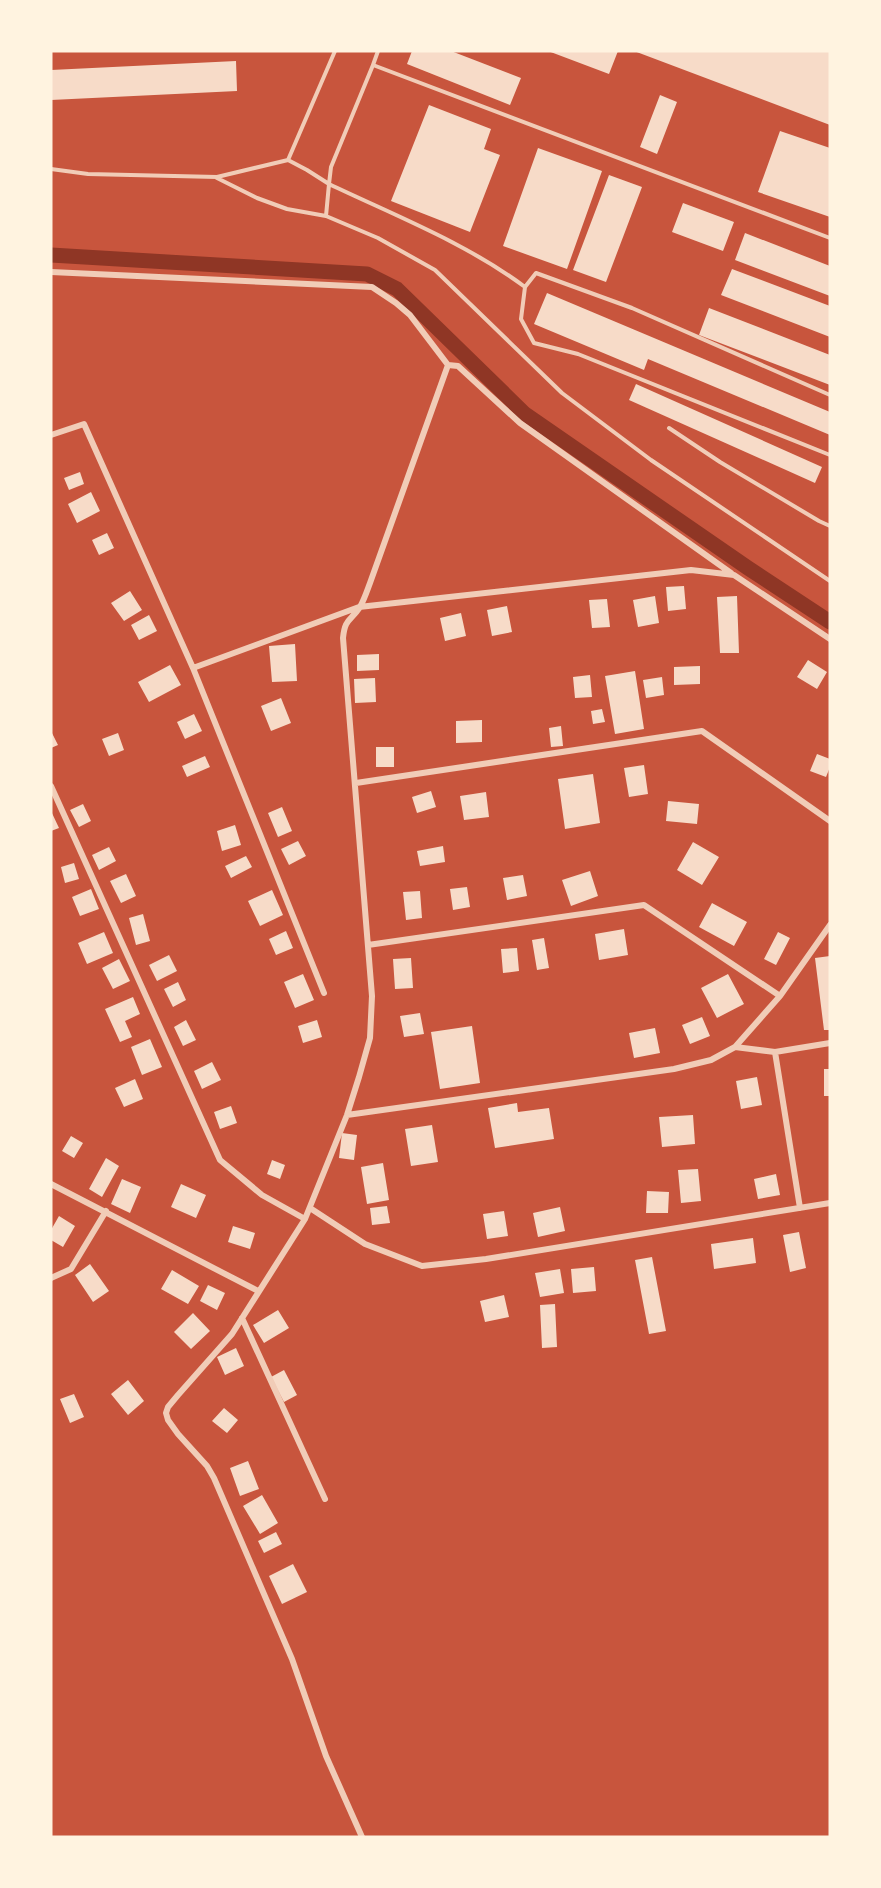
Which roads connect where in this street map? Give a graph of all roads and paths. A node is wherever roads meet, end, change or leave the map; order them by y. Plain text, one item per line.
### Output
1 (334, 51) edge
2 (378, 51) edge
3 (373, 65) junction
4 (288, 160) junction
5 (51, 169) edge
6 (217, 177) junction
7 (329, 184) junction
8 (326, 216) junction
9 (830, 238) edge
10 (51, 272) edge
11 (525, 288) junction
12 (448, 365) junction
13 (830, 395) edge
14 (669, 428) dead end
15 (51, 435) edge
16 (830, 454) edge
17 (830, 526) edge
18 (734, 575) junction
19 (830, 581) edge
20 (359, 608) junction
21 (830, 639) edge
22 (193, 668) junction
23 (356, 783) junction
24 (51, 786) edge
25 (830, 820) edge
26 (830, 925) edge
27 (368, 945) junction
28 (324, 993) dead end
29 (780, 996) junction
30 (830, 1043) edge
31 (735, 1047) junction
32 (775, 1052) junction
33 (347, 1115) junction
34 (51, 1184) edge
35 (830, 1203) edge
36 (310, 1208) junction
37 (800, 1208) junction
38 (106, 1211) junction
39 (305, 1219) junction
40 (51, 1278) edge
41 (258, 1291) junction
42 (242, 1318) junction
43 (325, 1499) dead end
44 (362, 1837) edge

1 - 4 lane
2 - 3 lane
3 - 7 lane
3 - 9 lane
4 - 6 lane
4 - 7 lane
5 - 6 lane
6 - 8 lane
7 - 8 lane
7 - 11 lane
8 - 19 lane
10 - 12 street
11 - 13 lane
11 - 16 lane
12 - 18 street
12 - 20 street
14 - 17 lane
15 - 22 street
18 - 20 street
18 - 21 street
20 - 22 street
20 - 23 street
22 - 28 street
23 - 25 street
23 - 27 street
24 - 39 street
26 - 29 street
27 - 29 street
27 - 33 street
29 - 31 street
30 - 32 street
31 - 32 street
31 - 33 street
32 - 37 street
33 - 36 street
34 - 38 street
35 - 37 street
36 - 37 street
36 - 39 street
38 - 40 street
38 - 41 street
39 - 41 street
41 - 42 street
42 - 43 street
42 - 44 street

